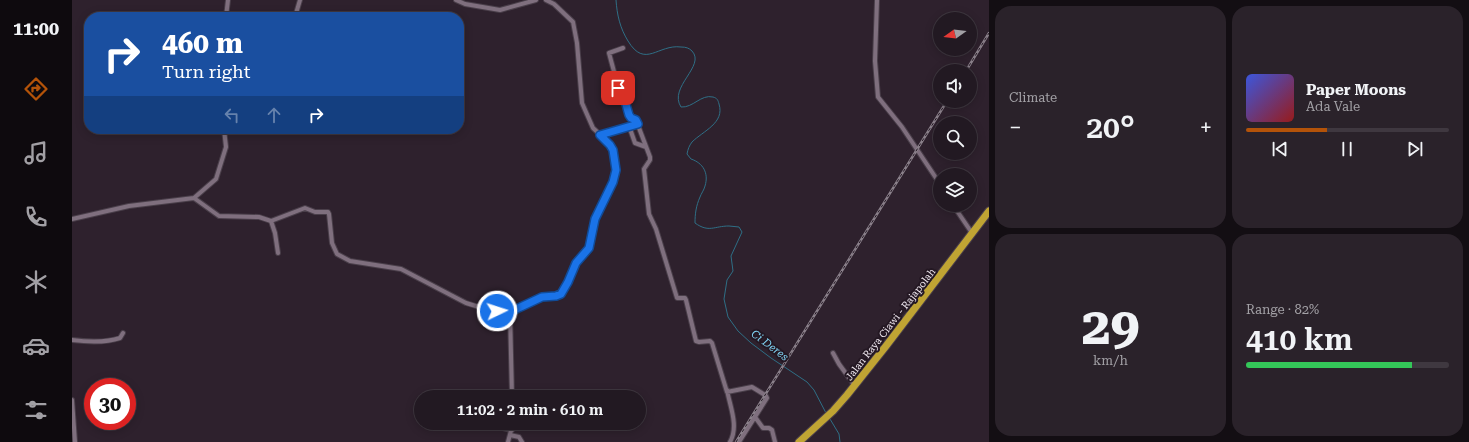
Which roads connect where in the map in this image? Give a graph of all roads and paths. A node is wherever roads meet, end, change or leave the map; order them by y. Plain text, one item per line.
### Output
1 (228, 0) edge
2 (300, 0) edge
3 (456, 0) edge
4 (536, 0) edge
5 (546, 0) edge
6 (877, 0) edge
7 (227, 12) edge
8 (296, 12) edge
9 (623, 48) dead end
10 (638, 124) junction
11 (629, 126) junction
12 (225, 134) edge
13 (600, 135) junction
14 (646, 147) junction
15 (933, 174) edge
16 (194, 198) junction
17 (958, 212) edge
18 (988, 217) edge
19 (72, 219) edge
20 (271, 220) junction
21 (972, 233) junction
22 (278, 252) dead end
23 (510, 312) junction
24 (123, 333) dead end
25 (72, 340) edge
26 (833, 353) dead end
27 (855, 386) junction
28 (512, 390) edge
29 (726, 390) junction
30 (72, 400) edge
31 (755, 417) junction
32 (512, 430) edge
33 (510, 435) junction
34 (75, 442) edge
35 (508, 442) edge
36 (522, 442) edge
37 (730, 442) edge
38 (739, 442) edge
39 (775, 442) edge
40 (799, 442) edge

1 - 7 street
2 - 8 street
3 - 4 street
5 - 13 street
6 - 15 street
9 - 10 street
10 - 11 street
10 - 14 street
11 - 13 street
11 - 14 street
12 - 16 street
13 - 23 street
14 - 29 street
16 - 19 street
16 - 20 street
17 - 21 street
18 - 21 highway, Jalan Raya Ciawi - Rajapolah
20 - 22 street
20 - 23 street
21 - 27 highway, Jalan Raya Ciawi - Rajapolah
23 - 28 street
24 - 25 street
26 - 27 street
27 - 40 highway, Jalan Raya Ciawi - Rajapolah
29 - 31 street
29 - 37 street
30 - 34 street
31 - 38 street
31 - 39 street
32 - 33 street
33 - 35 street
33 - 36 street

